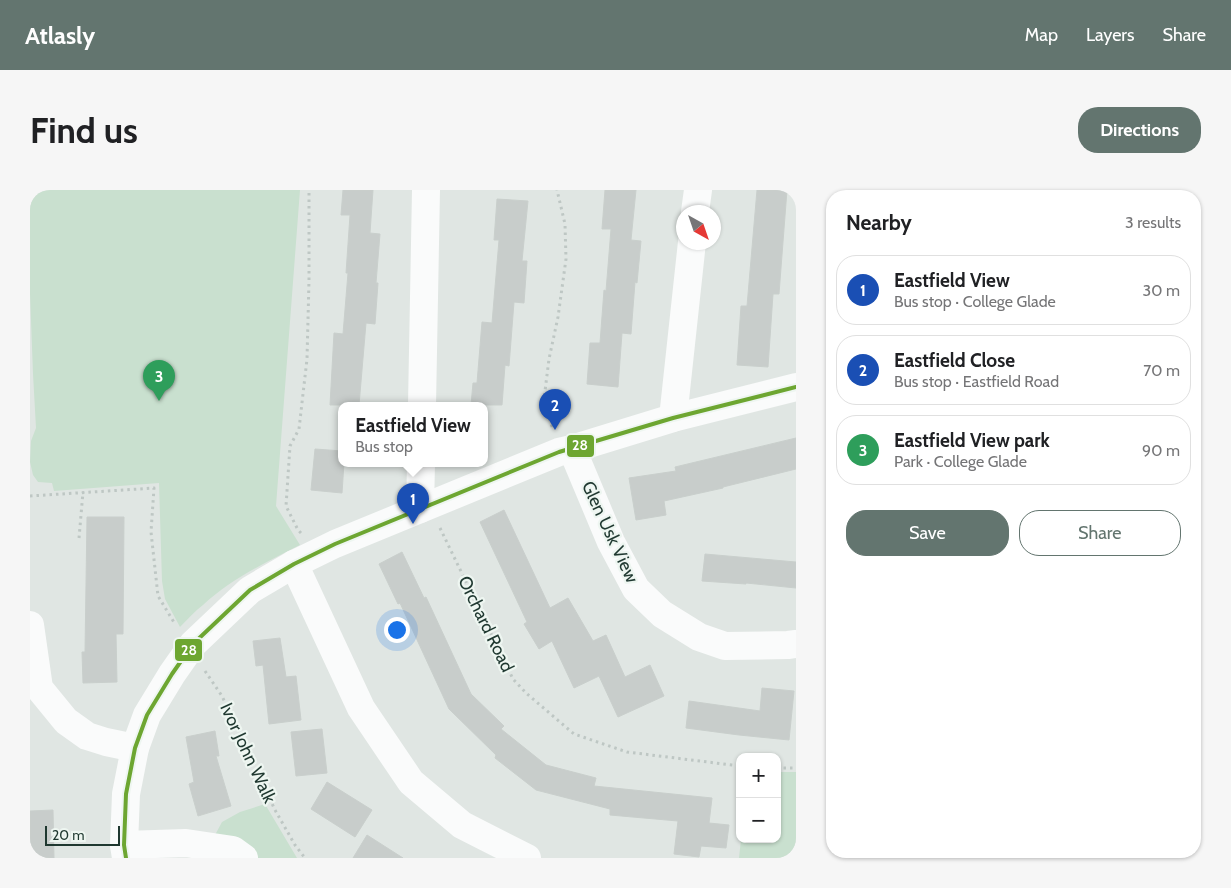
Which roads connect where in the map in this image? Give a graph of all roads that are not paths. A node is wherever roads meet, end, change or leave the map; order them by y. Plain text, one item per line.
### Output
1 (426, 190) edge
2 (698, 190) edge
3 (696, 205) edge
4 (691, 250) edge
5 (796, 387) edge
6 (422, 402) edge
7 (673, 418) junction
8 (565, 450) junction
9 (421, 467) edge
10 (425, 507) junction
11 (294, 564) junction
12 (30, 625) edge
13 (796, 644) edge
14 (135, 748) junction
15 (125, 851) edge
16 (244, 858) edge
17 (527, 858) edge

1 - 6 street
2 - 3 street
4 - 7 street
5 - 7 street
7 - 8 street
8 - 10 street
8 - 13 street, Glen Usk View
9 - 10 street
10 - 11 street
11 - 14 street
11 - 17 street
12 - 14 street
14 - 15 street
15 - 16 street

